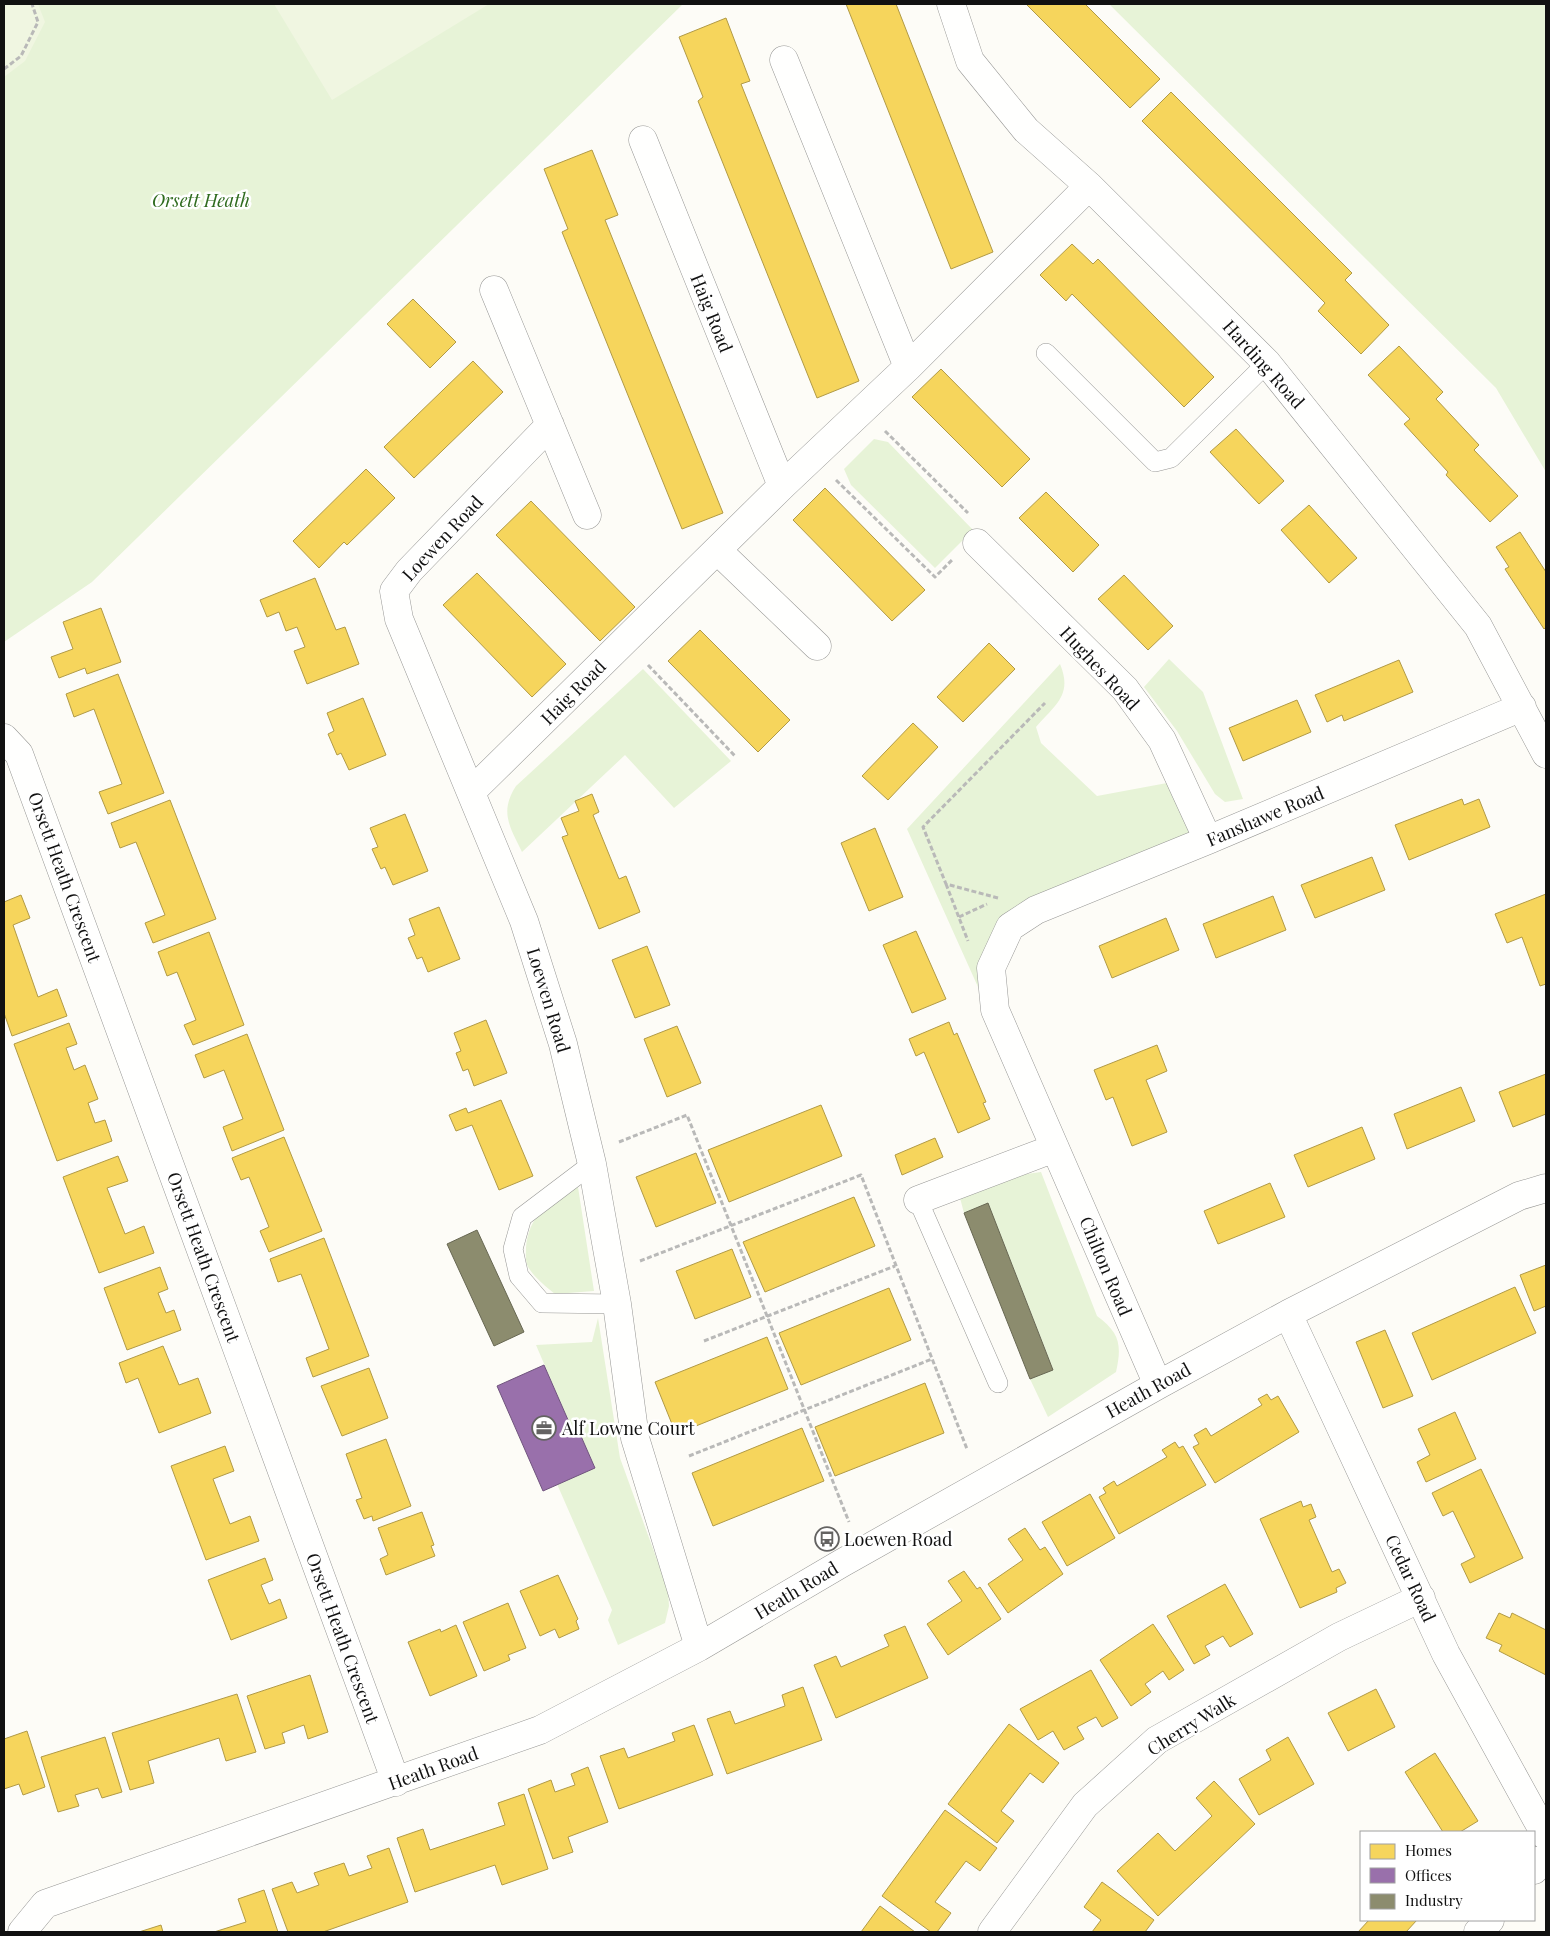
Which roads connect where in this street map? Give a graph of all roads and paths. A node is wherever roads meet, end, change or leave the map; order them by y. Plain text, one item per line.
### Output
1 (32, 4) edge
2 (950, 4) edge
3 (784, 60) dead end
4 (4, 69) edge
5 (643, 140) dead end
6 (1089, 186) junction
7 (494, 290) dead end
8 (1046, 353) dead end
9 (1267, 363) junction
10 (908, 367) junction
11 (550, 426) junction
12 (883, 429) dead end
13 (836, 480) dead end
14 (782, 486) junction
15 (587, 516) dead end
16 (970, 516) dead end
17 (977, 543) dead end
18 (717, 550) junction
19 (954, 558) dead end
20 (817, 646) dead end
21 (648, 665) dead end
22 (1046, 703) dead end
23 (1522, 707) junction
24 (4, 738) edge
25 (1546, 754) edge
26 (735, 756) dead end
27 (472, 791) junction
28 (1208, 840) junction
29 (1008, 895) dead end
30 (999, 898) junction
31 (958, 917) dead end
32 (1010, 927) joint
33 (617, 1144) dead end
34 (1055, 1148) junction
35 (592, 1164) junction
36 (1546, 1188) edge
37 (918, 1200) joint
38 (731, 1226) junction
39 (895, 1266) junction
40 (612, 1272) junction
41 (617, 1304) junction
42 (1288, 1314) junction
43 (767, 1317) junction
44 (704, 1341) dead end
45 (932, 1359) junction
46 (998, 1383) dead end
47 (1158, 1385) junction
48 (804, 1411) junction
49 (967, 1449) dead end
50 (689, 1456) dead end
51 (849, 1524) dead end
52 (1420, 1598) junction
53 (700, 1647) junction
54 (396, 1782) junction
55 (1546, 1836) edge
56 (1546, 1856) edge
57 (1535, 1869) edge
58 (1489, 1921) edge
59 (4, 1928) edge
60 (8, 1932) edge
61 (22, 1932) edge
62 (992, 1932) edge
63 (1478, 1932) edge

1 - 4 path
2 - 6 street, Harding Road
3 - 10 street
5 - 14 street, Haig Road
6 - 9 street, Harding Road
6 - 10 street, Haig Road
7 - 11 street
8 - 9 lane
9 - 23 street, Harding Road
10 - 14 street, Haig Road
11 - 15 street
11 - 27 street, Loewen Road
12 - 16 path
13 - 19 path
14 - 18 street, Haig Road
17 - 28 street, Hughes Road
18 - 20 street
18 - 27 street, Haig Road
21 - 26 path
22 - 30 path
23 - 25 street, Harding Road
23 - 28 street, Fanshawe Road
24 - 54 street, Orsett Heath Crescent
27 - 35 street, Loewen Road
28 - 32 street, Fanshawe Road
29 - 30 path
30 - 31 path
32 - 34 street, Chilton Road
33 - 38 path
34 - 37 street
34 - 47 street, Chilton Road
35 - 40 street, Loewen Road
35 - 41 lane
36 - 42 street, Heath Road
37 - 46 lane
38 - 39 path
38 - 40 path
38 - 43 path
39 - 43 path
39 - 45 path
40 - 41 street, Loewen Road
41 - 53 street, Loewen Road
42 - 47 street, Heath Road
42 - 52 street, Cedar Road
43 - 44 path
43 - 48 path
45 - 48 path
45 - 49 path
47 - 53 street, Heath Road
48 - 50 path
48 - 51 path
52 - 55 street, Cedar Road
52 - 62 street, Cherry Walk
53 - 54 street, Heath Road
54 - 61 street, Heath Road
56 - 57 street
58 - 63 street
59 - 60 street

